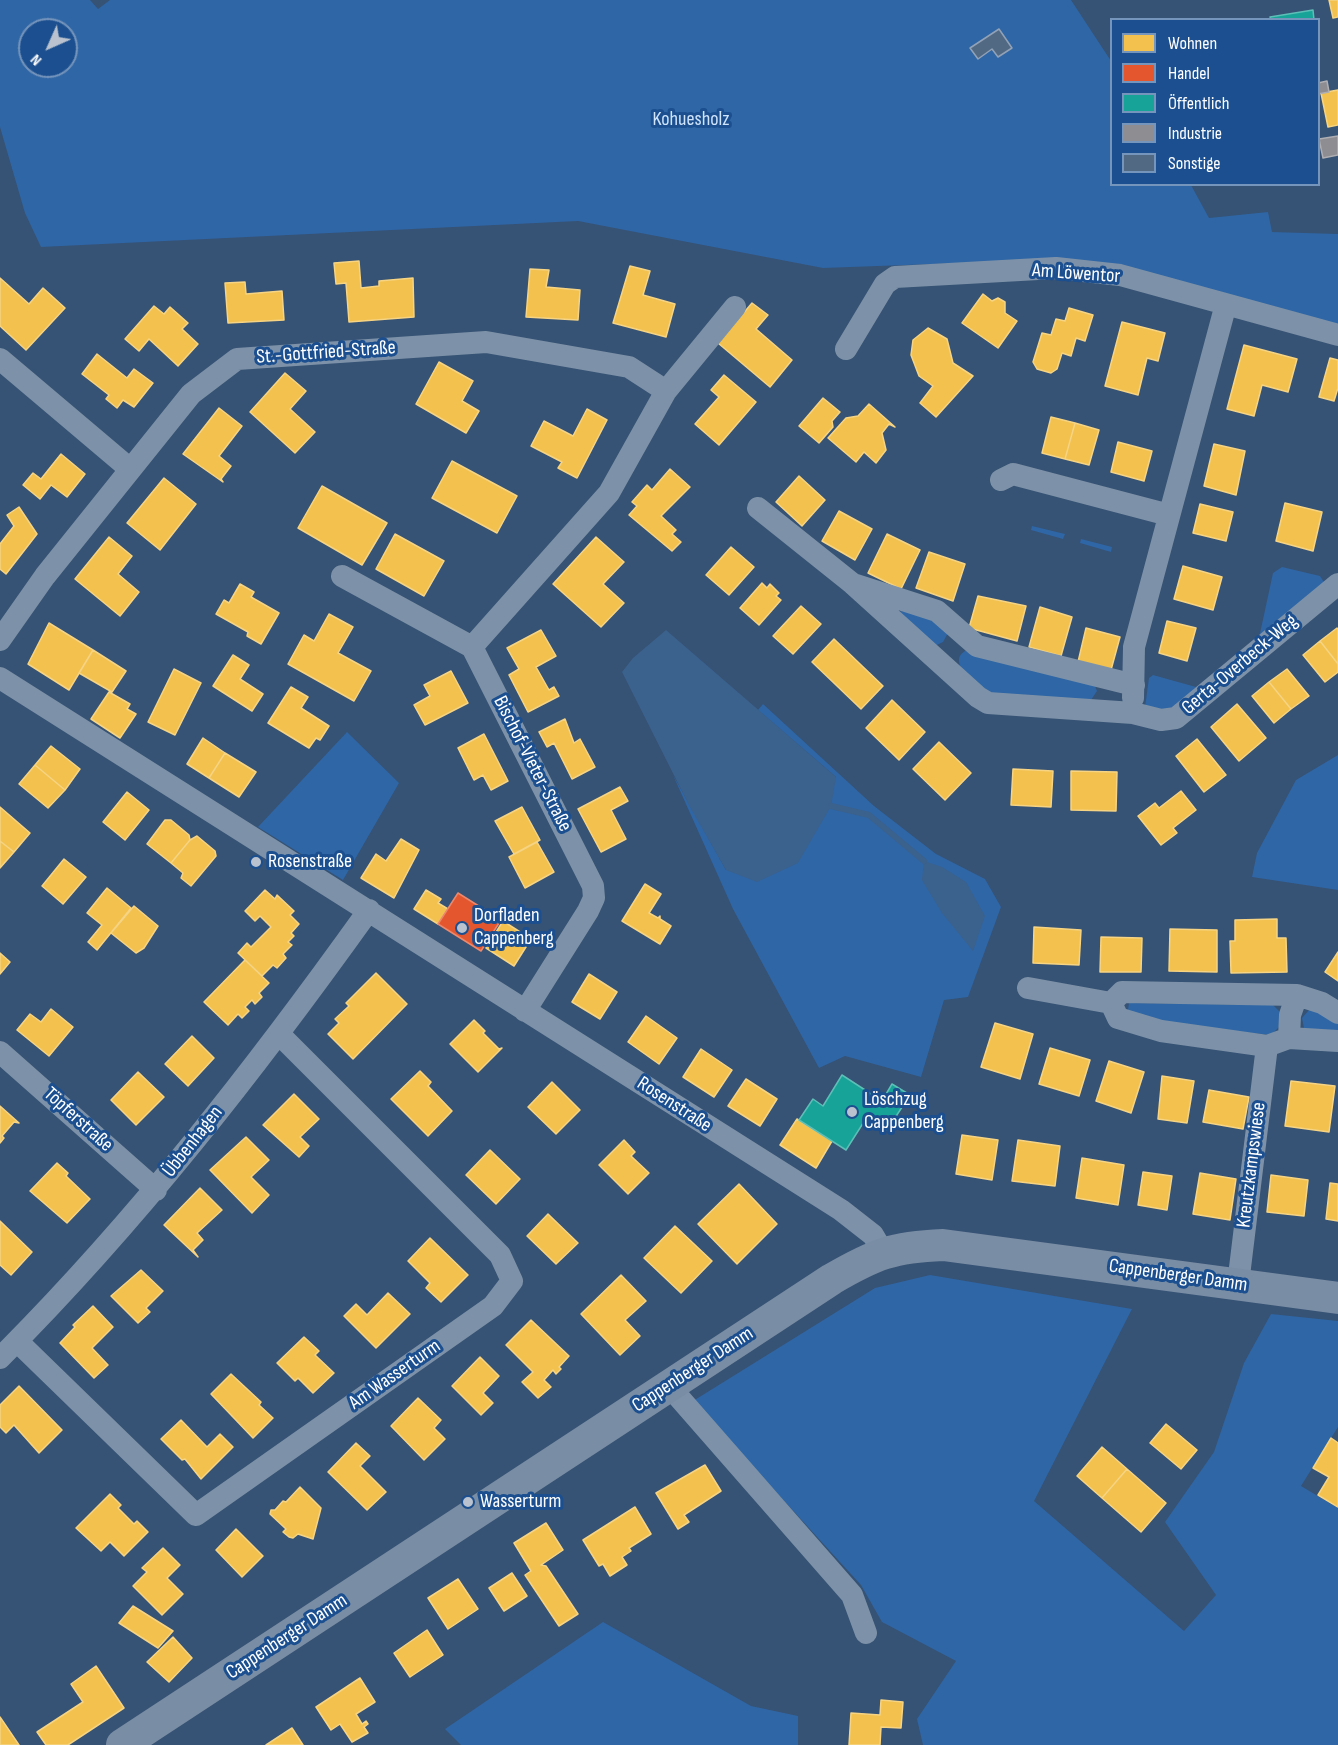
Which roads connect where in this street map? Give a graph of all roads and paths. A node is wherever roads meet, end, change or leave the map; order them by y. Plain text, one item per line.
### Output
1 (1226, 303) junction
2 (735, 307) dead end
3 (1338, 335) edge
4 (846, 349) dead end
5 (0, 359) edge
6 (666, 391) junction
7 (130, 469) junction
8 (1001, 480) dead end
9 (758, 508) dead end
10 (1169, 515) junction
11 (342, 576) dead end
12 (853, 584) junction
13 (1338, 584) edge
14 (959, 630) junction
15 (0, 640) edge
16 (472, 647) junction
17 (942, 665) junction
18 (0, 678) edge
19 (1134, 685) junction
20 (1133, 713) junction
21 (369, 910) junction
22 (1028, 988) dead end
23 (1297, 995) junction
24 (1111, 1003) junction
25 (525, 1011) junction
26 (1338, 1013) edge
27 (279, 1035) junction
28 (1289, 1038) junction
29 (1338, 1041) edge
30 (1267, 1046) junction
31 (0, 1052) edge
32 (156, 1190) junction
33 (883, 1252) junction
34 (1238, 1284) junction
35 (1338, 1298) edge
36 (17, 1341) junction
37 (0, 1358) edge
38 (669, 1386) junction
39 (866, 1633) dead end
40 (122, 1745) edge

1 - 3 street, Am Löwentor
1 - 4 street, Am Löwentor
1 - 10 street
2 - 6 street
5 - 7 street
6 - 7 street, St.-Gottfried-Straße
6 - 16 street
7 - 15 street, St.-Gottfried-Straße
8 - 10 street
9 - 12 street, Gerta-Overbeck-Weg
10 - 19 street
11 - 16 street
12 - 14 street, Gerta-Overbeck-Weg
12 - 17 street, Gerta-Overbeck-Weg
13 - 20 street, Gerta-Overbeck-Weg
14 - 17 street
14 - 19 street, Gerta-Overbeck-Weg
16 - 25 street, Bischof-Vieter-Straße
17 - 20 street, Gerta-Overbeck-Weg
18 - 21 street, Rosenstraße
19 - 20 street
21 - 25 street, Rosenstraße
21 - 27 street, Übbenhagen
22 - 24 street
23 - 24 street
23 - 26 street
23 - 28 street
24 - 30 street
25 - 33 street, Rosenstraße
27 - 32 street, Übbenhagen
27 - 36 street, Am Wasserturm
28 - 29 street
28 - 30 street
30 - 34 street, Kreutzkampswiese
31 - 32 street, Töpferstraße
32 - 36 street, Übbenhagen
33 - 34 main road, Cappenberger Damm
33 - 38 main road, Cappenberger Damm
34 - 35 main road, Cappenberger Damm
36 - 37 street, Übbenhagen
38 - 39 street
38 - 40 main road, Cappenberger Damm

